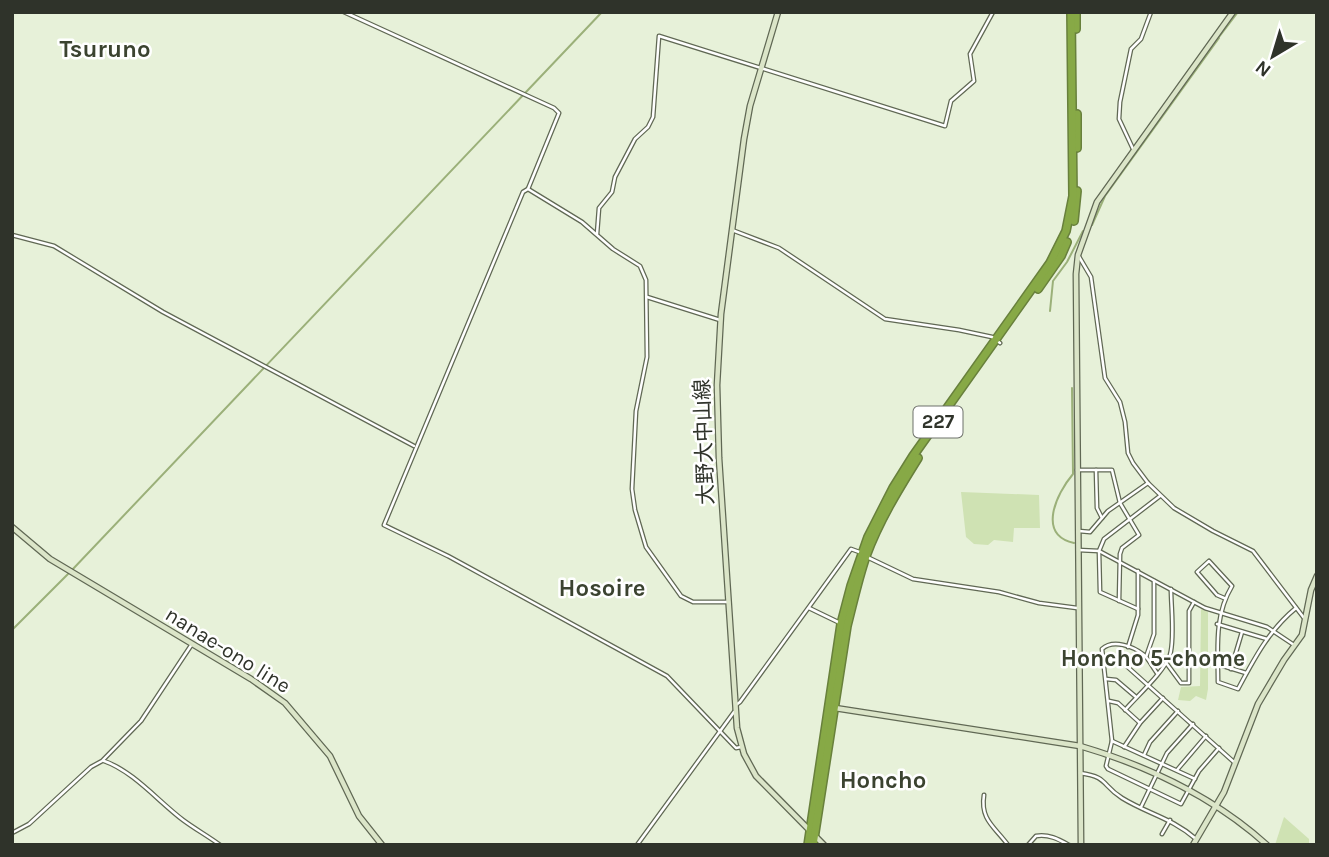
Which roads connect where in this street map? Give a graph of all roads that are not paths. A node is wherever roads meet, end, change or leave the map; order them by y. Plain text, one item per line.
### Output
1 (344, 12) edge
2 (778, 12) edge
3 (993, 12) edge
4 (1073, 12) edge
5 (1151, 12) edge
6 (1233, 12) edge
7 (761, 68) junction
8 (1133, 151) junction
9 (528, 189) junction
10 (1073, 212) junction
11 (1091, 217) junction
12 (732, 230) junction
13 (597, 234) junction
14 (12, 235) edge
15 (1077, 255) junction
16 (647, 297) junction
17 (721, 320) junction
18 (998, 341) junction
19 (415, 446) junction
20 (1096, 469) junction
21 (1077, 470) junction
22 (1148, 484) junction
23 (1160, 496) junction
24 (1120, 503) junction
25 (1101, 518) junction
26 (1130, 519) junction
27 (12, 527) edge
28 (1079, 531) junction
29 (1078, 550) junction
30 (1099, 551) junction
31 (864, 555) junction
32 (1119, 561) junction
33 (1138, 571) junction
34 (1317, 576) edge
35 (1154, 580) junction
36 (1171, 589) junction
37 (1224, 598) junction
38 (1119, 601) junction
39 (729, 602) junction
40 (1194, 602) junction
41 (808, 608) junction
42 (1079, 608) junction
43 (1296, 608) junction
44 (1138, 609) junction
45 (1220, 612) junction
46 (1306, 620) junction
47 (1217, 624) junction
48 (844, 625) junction
49 (1273, 631) junction
50 (1242, 632) junction
51 (1267, 639) junction
52 (192, 644) junction
53 (1294, 645) junction
54 (1128, 648) junction
55 (1103, 657) junction
56 (1146, 657) junction
57 (1079, 658) junction
58 (1166, 663) junction
59 (1218, 665) junction
60 (1231, 669) junction
61 (1157, 673) junction
62 (1247, 673) junction
63 (1106, 679) junction
64 (1148, 684) junction
65 (1136, 697) junction
66 (1163, 698) junction
67 (1108, 701) junction
68 (736, 707) junction
69 (831, 707) junction
70 (1125, 710) junction
71 (1178, 711) junction
72 (1140, 723) junction
73 (1192, 724) junction
74 (720, 730) junction
75 (1206, 736) junction
76 (1112, 741) junction
77 (741, 747) junction
78 (1080, 747) junction
79 (1125, 747) junction
80 (1219, 748) junction
81 (1108, 754) junction
82 (1144, 755) junction
83 (102, 761) junction
84 (1235, 763) junction
85 (1162, 764) junction
86 (1177, 770) junction
87 (1080, 774) junction
88 (1156, 775) junction
89 (1195, 779) junction
90 (1150, 789) junction
91 (1189, 790) junction
92 (984, 795) dead end
93 (1218, 806) junction
94 (1141, 807) junction
95 (1170, 820) junction
96 (12, 833) edge
97 (1162, 834) dead end
98 (811, 839) edge
99 (1196, 839) junction
100 (220, 845) edge
101 (382, 845) edge
102 (637, 845) edge
103 (824, 845) edge
104 (1008, 845) edge
105 (1028, 845) edge
106 (1069, 845) edge
107 (1081, 845) edge
108 (1193, 845) edge
109 (1266, 845) edge

1 - 9 street
2 - 7 main road, 大野大中山線
3 - 7 street
4 - 10 highway, 227
5 - 8 street
6 - 8 main road
7 - 12 main road, 大野大中山線
7 - 13 street
8 - 11 main road
9 - 13 street
9 - 19 street
10 - 11 main road
10 - 18 highway, 227
11 - 15 main road
12 - 17 main road, 大野大中山線
12 - 18 street
13 - 16 street
14 - 19 street
15 - 21 main road
15 - 22 street
16 - 17 street
16 - 39 street
17 - 39 main road, 大野大中山線
18 - 31 highway, 227
19 - 74 street
20 - 21 street
20 - 24 street
20 - 25 street
21 - 28 main road
22 - 23 street
22 - 24 street
23 - 26 street
23 - 43 street
24 - 25 street
24 - 26 street
25 - 28 street
26 - 30 street
26 - 32 street
27 - 52 main road, nanae-ono line
28 - 29 main road
29 - 30 street
29 - 42 main road
30 - 32 street
30 - 38 street
31 - 41 street
31 - 42 street
31 - 48 highway, 227
32 - 33 street
32 - 38 street
33 - 35 street
33 - 44 street
34 - 46 main road
35 - 36 street
35 - 56 street
36 - 40 street
36 - 58 street
37 - 37 street
37 - 45 street
38 - 44 street
39 - 68 main road, 大野大中山線
40 - 45 street
40 - 58 street
41 - 48 street
41 - 68 street
42 - 57 main road
43 - 46 street
43 - 49 street
44 - 54 street
45 - 47 street
45 - 49 street
46 - 53 main road
47 - 50 street
47 - 59 street
48 - 69 highway, 227
49 - 51 street
49 - 53 street
50 - 51 street
50 - 60 street
51 - 62 street
52 - 83 street
52 - 101 main road, nanae-ono line
53 - 84 main road
54 - 55 street
54 - 56 street
55 - 57 street
55 - 63 street
55 - 64 street
56 - 61 street
57 - 78 main road
58 - 61 street
59 - 60 street
59 - 62 street
60 - 62 street
61 - 64 street
63 - 65 street
63 - 67 street
64 - 65 street
64 - 66 street
65 - 70 street
66 - 71 street
66 - 72 street
67 - 70 street
67 - 76 street
68 - 74 street
68 - 77 main road, 大野大中山線
69 - 78 main road
69 - 98 highway, 227
70 - 72 street
71 - 73 street
71 - 82 street
72 - 79 street
73 - 75 street
73 - 85 street
74 - 77 street
74 - 102 street
75 - 80 street
75 - 86 street
76 - 79 street
76 - 81 street
77 - 98 main road, 大野大中山線
78 - 81 main road
78 - 87 main road
79 - 82 street
80 - 84 street
80 - 89 street
81 - 88 main road
81 - 90 street
82 - 85 street
83 - 96 street
83 - 100 street
84 - 93 main road
85 - 86 street
85 - 88 street
86 - 89 street
87 - 94 street
87 - 107 main road
88 - 90 street
88 - 91 main road
89 - 91 street
90 - 91 street
90 - 94 street
91 - 93 main road
92 - 104 street
93 - 99 main road
93 - 109 main road
94 - 95 street
95 - 97 street
95 - 99 street
98 - 103 main road, 大野大中山線
99 - 108 main road
105 - 106 street

